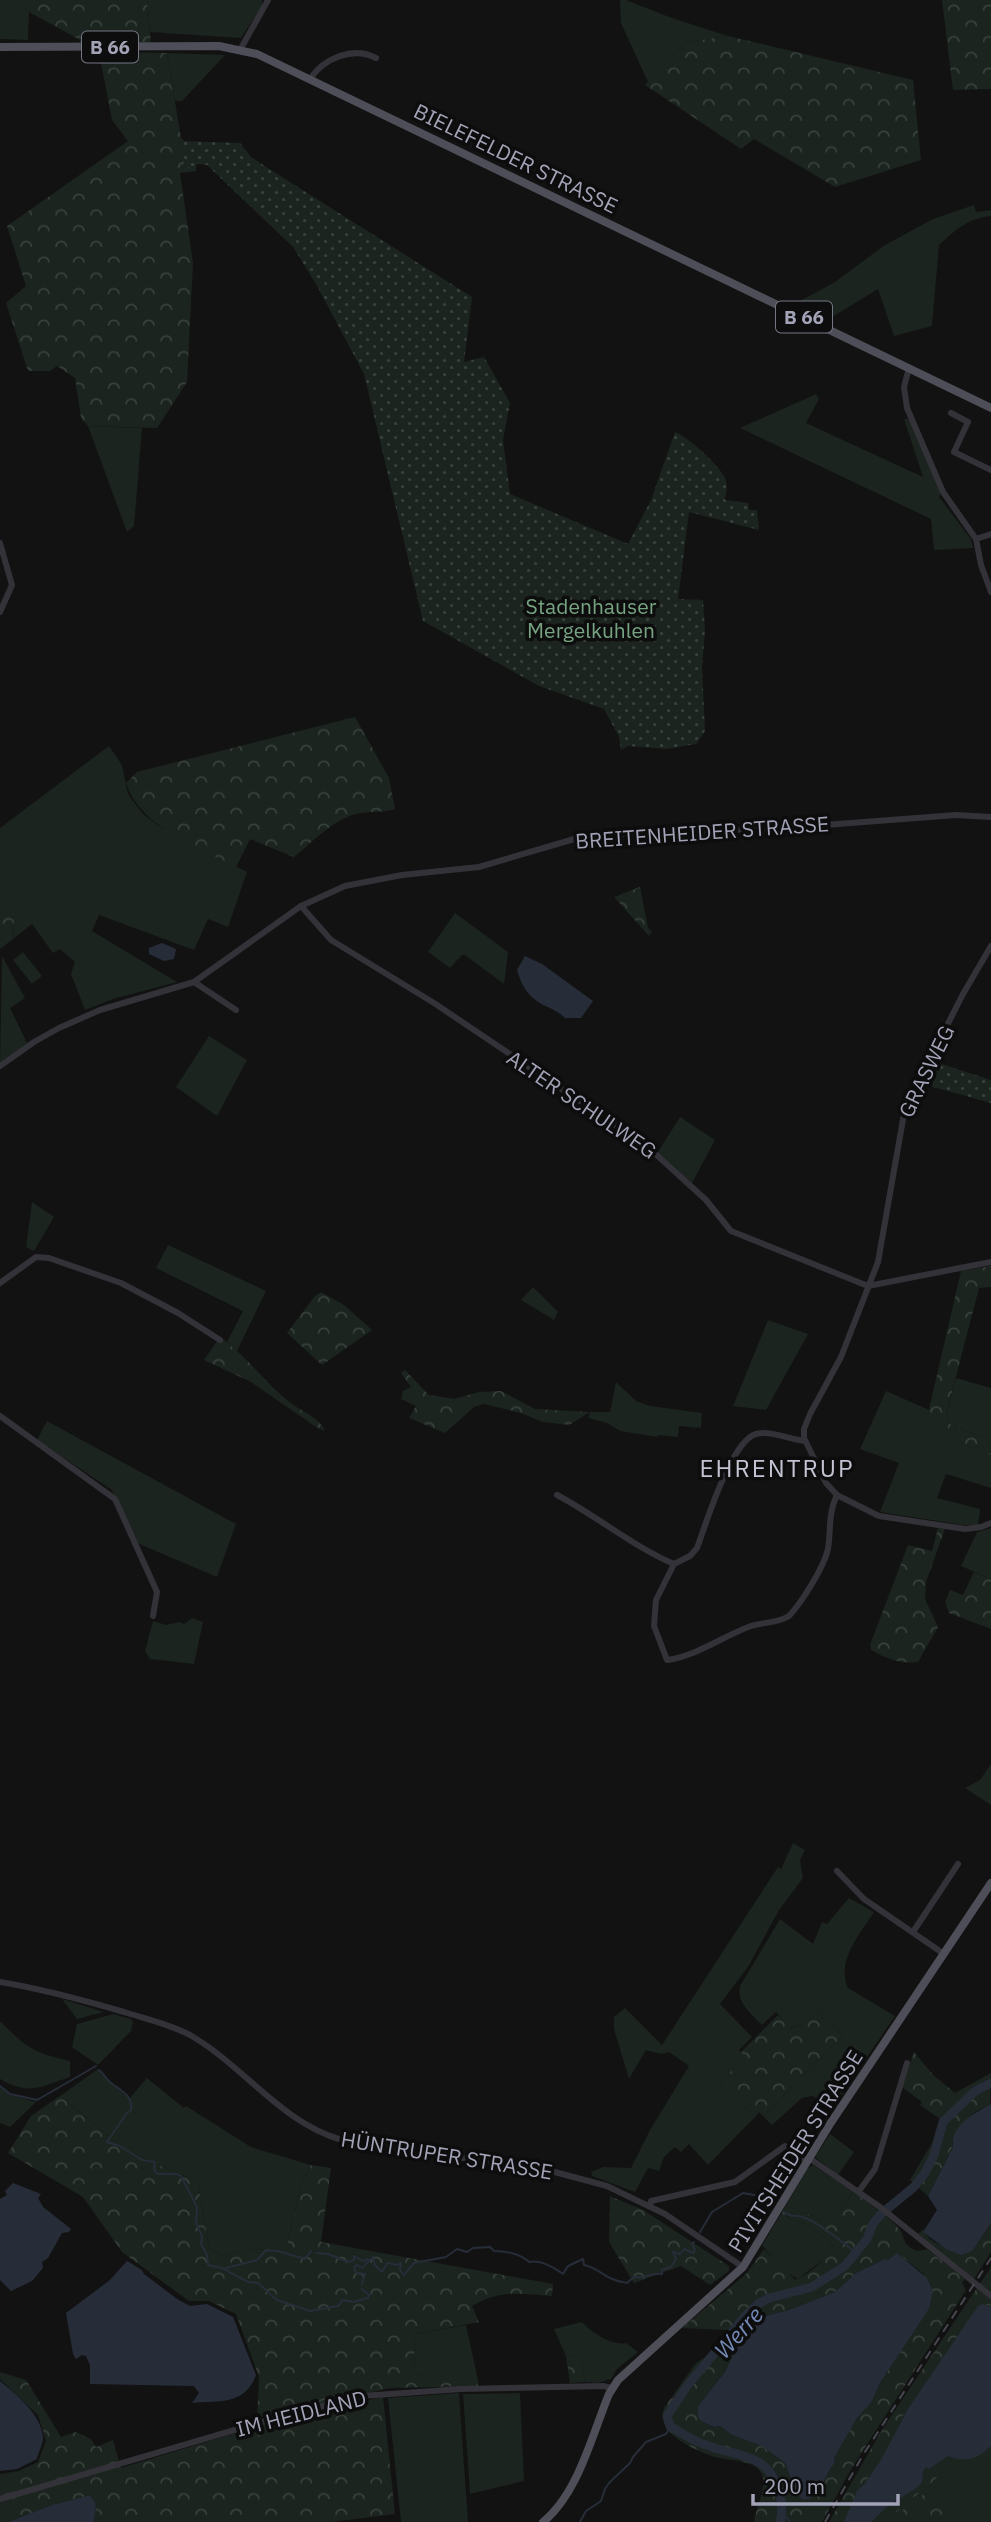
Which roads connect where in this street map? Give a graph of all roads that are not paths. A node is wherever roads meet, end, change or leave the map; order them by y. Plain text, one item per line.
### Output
1 (268, 0) edge
2 (0, 47) edge
3 (240, 50) junction
4 (376, 58) dead end
5 (310, 79) junction
6 (909, 368) junction
7 (991, 408) edge
8 (951, 413) dead end
9 (991, 470) edge
10 (991, 534) edge
11 (976, 539) junction
12 (0, 543) edge
13 (991, 592) edge
14 (0, 612) edge
15 (991, 817) edge
16 (301, 906) junction
17 (991, 946) edge
18 (194, 982) junction
19 (236, 1010) dead end
20 (0, 1066) edge
21 (991, 1262) edge
22 (0, 1283) edge
23 (868, 1286) junction
24 (220, 1340) dead end
25 (0, 1416) edge
26 (805, 1441) junction
27 (557, 1495) dead end
28 (837, 1495) junction
29 (991, 1523) edge
30 (674, 1564) junction
31 (153, 1616) dead end
32 (958, 1864) dead end
33 (837, 1871) dead end
34 (991, 1883) edge
35 (912, 1932) junction
36 (944, 1954) junction
37 (0, 1982) edge
38 (908, 2063) dead end
39 (808, 2160) junction
40 (859, 2191) junction
41 (650, 2205) junction
42 (743, 2267) junction
43 (991, 2296) edge
44 (612, 2388) junction
45 (0, 2499) edge
46 (543, 2522) edge

1 - 3 street
2 - 3 main road, BIELEFELDER STRASSE / B 66
3 - 5 main road, BIELEFELDER STRASSE / B 66
4 - 5 street
5 - 6 main road, BIELEFELDER STRASSE / B 66
6 - 7 main road, BIELEFELDER STRASSE / B 66
6 - 11 street
8 - 9 street
10 - 11 street
11 - 13 street
12 - 14 street
15 - 16 street, BREITENHEIDER STRASSE
16 - 18 street, BREITENHEIDER STRASSE
16 - 23 street, ALTER SCHULWEG
17 - 23 street, GRASWEG
18 - 19 street
18 - 20 street, BREITENHEIDER STRASSE
21 - 23 street
22 - 24 street
23 - 26 street, GRASWEG
25 - 31 street
26 - 28 street
26 - 30 street
27 - 30 street
28 - 29 street
28 - 30 street
32 - 35 street
33 - 35 street
34 - 36 main road, PIVITSHEIDER STRASSE
35 - 36 street
36 - 39 main road, PIVITSHEIDER STRASSE
37 - 41 street, HÜNTRUPER STRASSE
38 - 40 street
39 - 40 street
39 - 41 street
39 - 42 main road, PIVITSHEIDER STRASSE
40 - 43 street
41 - 42 street, HÜNTRUPER STRASSE
42 - 44 main road, PIVITSHEIDER STRASSE
44 - 45 street, IM HEIDLAND
44 - 46 main road, PIVITSHEIDER STRASSE

